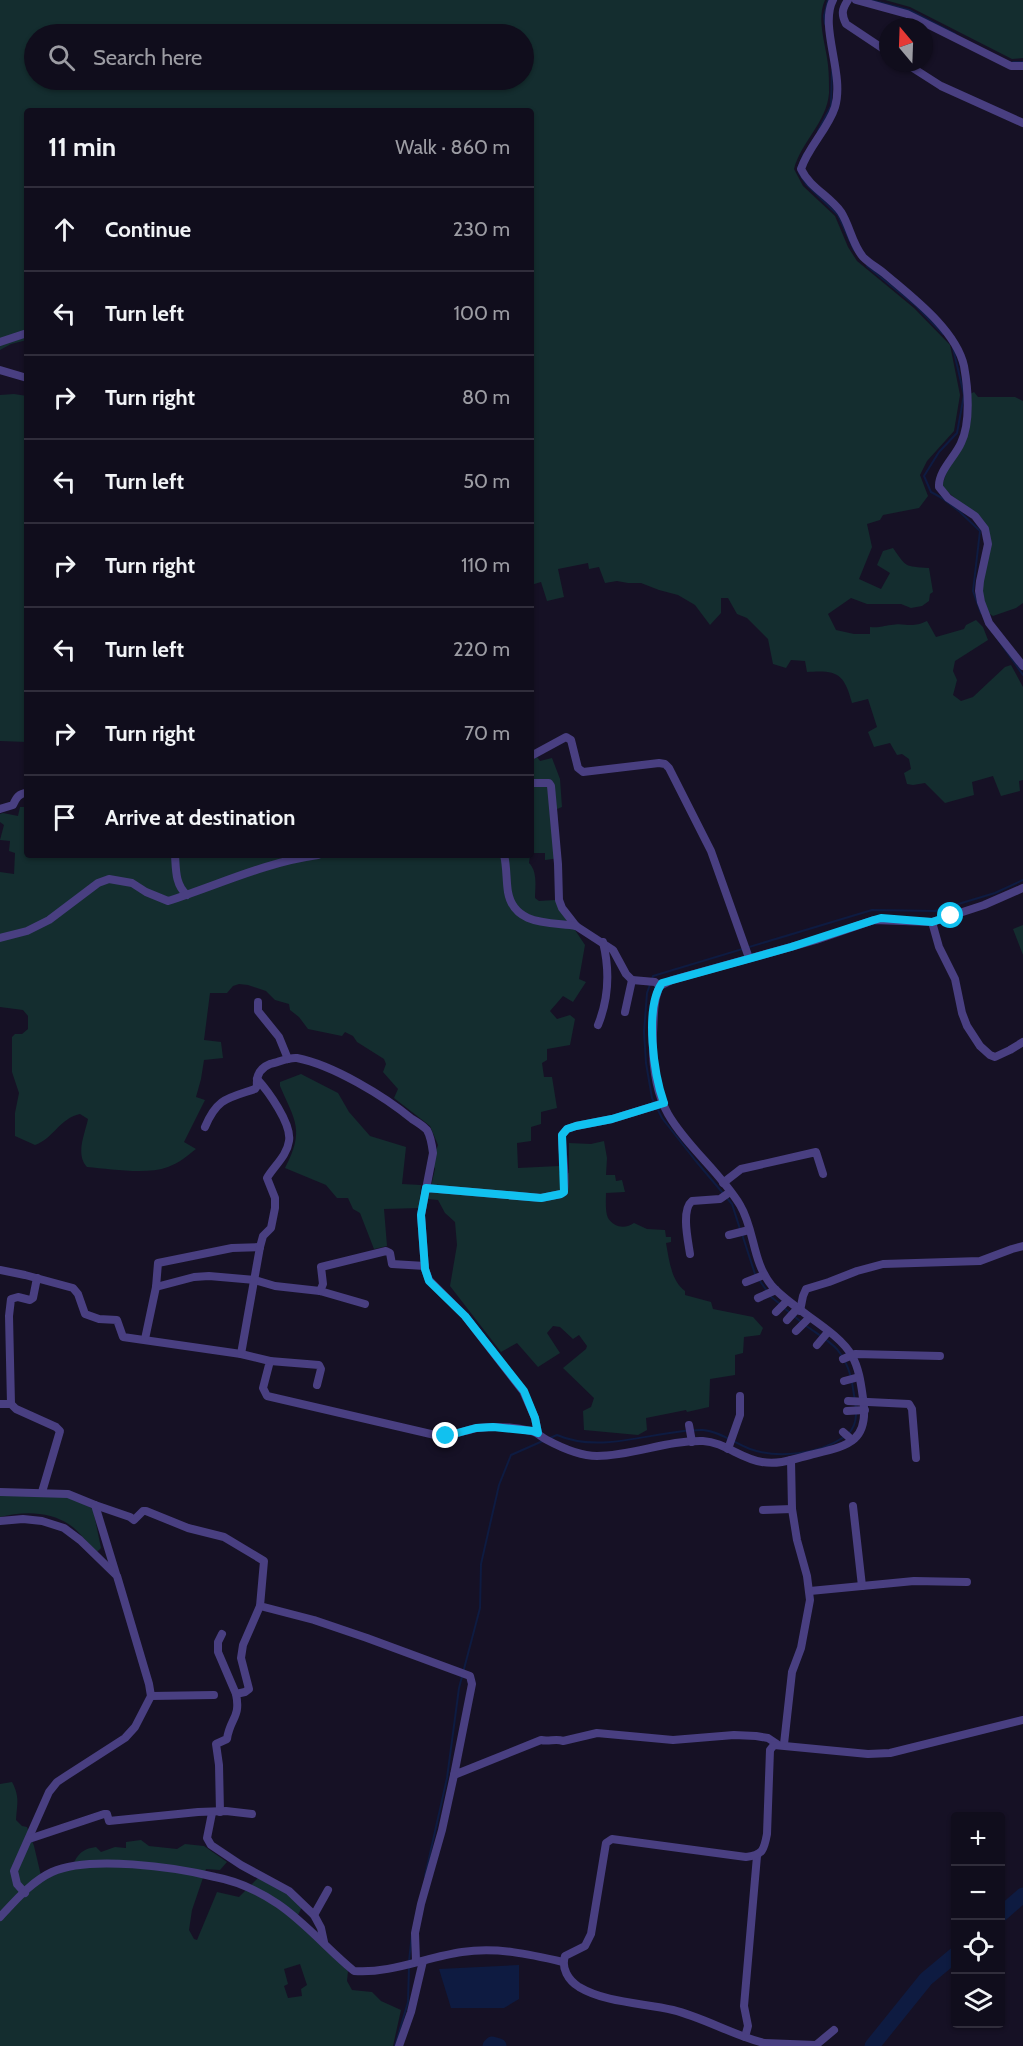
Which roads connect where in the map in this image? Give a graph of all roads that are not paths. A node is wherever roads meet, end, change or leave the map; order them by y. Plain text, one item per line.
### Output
1 (833, 0) edge
2 (848, 0) edge
3 (856, 0) edge
4 (879, 46) edge
5 (1023, 66) edge
6 (919, 72) edge
7 (1023, 123) edge
8 (24, 334) edge
9 (0, 342) edge
10 (0, 370) edge
11 (24, 377) edge
12 (1023, 666) edge
13 (534, 754) edge
14 (534, 783) edge
15 (24, 793) edge
16 (0, 809) edge
17 (175, 858) edge
18 (304, 858) edge
19 (504, 858) edge
20 (1023, 888) edge
21 (187, 895) junction
22 (932, 922) junction
23 (576, 926) junction
24 (0, 938) edge
25 (603, 942) junction
26 (749, 957) junction
27 (632, 980) junction
28 (658, 984) junction
29 (258, 1002) dead end
30 (625, 1012) dead end
31 (598, 1025) dead end
32 (1023, 1042) edge
33 (288, 1059) junction
34 (257, 1079) junction
35 (657, 1106) junction
36 (205, 1127) dead end
37 (823, 1174) dead end
38 (723, 1183) junction
39 (426, 1188) junction
40 (725, 1195) junction
41 (746, 1231) junction
42 (731, 1234) dead end
43 (1023, 1246) edge
44 (260, 1247) junction
45 (690, 1254) dead end
46 (425, 1266) junction
47 (0, 1270) edge
48 (37, 1278) junction
49 (255, 1280) junction
50 (156, 1287) junction
51 (320, 1291) junction
52 (773, 1291) junction
53 (760, 1298) dead end
54 (365, 1304) dead end
55 (793, 1314) junction
56 (145, 1339) junction
57 (241, 1354) junction
58 (852, 1355) junction
59 (940, 1356) dead end
60 (843, 1359) dead end
61 (270, 1361) junction
62 (318, 1386) dead end
63 (740, 1396) dead end
64 (0, 1404) edge
65 (11, 1404) junction
66 (855, 1406) junction
67 (540, 1436) junction
68 (730, 1443) junction
69 (916, 1458) dead end
70 (791, 1460) junction
71 (0, 1492) edge
72 (42, 1492) junction
73 (95, 1505) junction
74 (854, 1506) dead end
75 (792, 1509) junction
76 (763, 1510) dead end
77 (0, 1521) edge
78 (117, 1576) junction
79 (967, 1582) dead end
80 (862, 1586) junction
81 (810, 1591) junction
82 (260, 1606) junction
83 (222, 1634) dead end
84 (236, 1694) junction
85 (214, 1695) dead end
86 (151, 1696) junction
87 (1023, 1720) edge
88 (781, 1744) junction
89 (454, 1775) junction
90 (216, 1812) junction
91 (252, 1814) dead end
92 (29, 1839) junction
93 (757, 1856) junction
94 (328, 1890) dead end
95 (25, 1893) junction
96 (314, 1915) junction
97 (0, 1917) edge
98 (324, 1942) junction
99 (418, 1961) junction
100 (563, 1962) junction
101 (834, 2030) dead end
102 (745, 2037) junction
103 (766, 2045) edge
104 (399, 2046) edge

1 - 12 street
2 - 4 street
3 - 5 street
6 - 7 street
8 - 9 street
10 - 11 street
13 - 26 street
14 - 23 street
15 - 16 street
17 - 21 street
18 - 21 street
19 - 23 street
20 - 22 street
21 - 24 street
22 - 26 street
22 - 32 street
23 - 25 street
25 - 27 street
25 - 31 street
26 - 28 street
27 - 28 street
27 - 30 street
28 - 35 street
29 - 33 street
33 - 34 street
33 - 39 street
34 - 36 street
34 - 44 street
35 - 38 street
35 - 39 street
37 - 38 street
38 - 40 street
39 - 46 street
40 - 41 street
40 - 45 street
41 - 42 street
41 - 52 street
43 - 55 street
44 - 49 street
44 - 50 street
46 - 51 street
46 - 67 street
47 - 48 street
48 - 56 street
48 - 65 street
49 - 50 street
49 - 51 street
49 - 57 street
50 - 56 street
51 - 54 street
52 - 53 street
52 - 55 street
55 - 58 street
56 - 57 street
57 - 61 street
58 - 59 street
58 - 60 street
58 - 66 street
61 - 62 street
61 - 67 street
63 - 68 street
64 - 65 street
65 - 72 street
66 - 69 street
66 - 70 street
67 - 68 street
68 - 70 street
70 - 75 street
71 - 72 street
72 - 73 street
73 - 78 street
73 - 82 street
74 - 80 street
75 - 76 street
75 - 81 street
77 - 78 street
78 - 86 street
79 - 80 street
80 - 81 street
81 - 88 street
82 - 84 street
82 - 89 street
83 - 84 street
84 - 90 street
85 - 86 street
86 - 92 street
87 - 88 street
88 - 89 street
88 - 93 street
89 - 99 street
90 - 91 street
90 - 92 street
90 - 96 street
92 - 95 street
93 - 100 street
93 - 102 street
94 - 96 street
95 - 97 street
95 - 98 street
96 - 98 street
98 - 99 street
99 - 100 street
99 - 104 street
100 - 102 street
101 - 103 street
102 - 103 street

